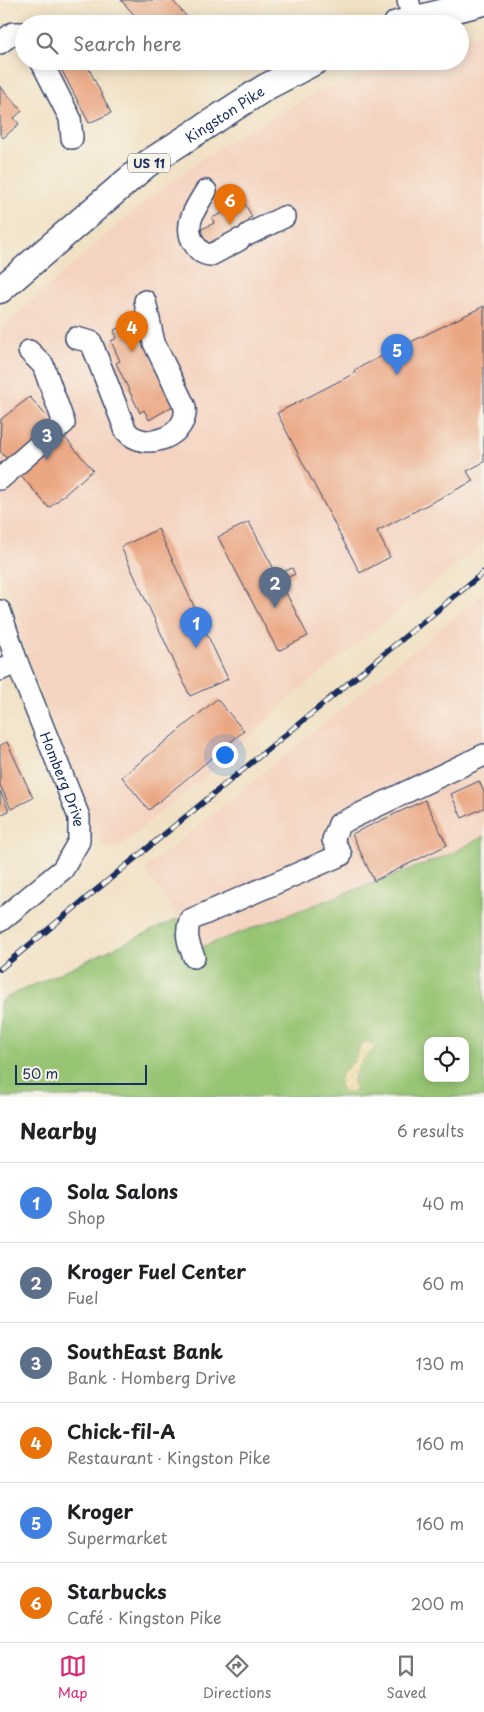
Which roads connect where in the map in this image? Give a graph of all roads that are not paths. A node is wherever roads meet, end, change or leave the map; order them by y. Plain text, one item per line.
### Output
1 (484, 2) edge
2 (406, 14) edge
3 (15, 33) edge
4 (0, 43) edge
5 (46, 70) edge
6 (299, 70) edge
7 (72, 138) dead end
8 (206, 191) dead end
9 (284, 216) dead end
10 (0, 290) edge
11 (145, 301) dead end
12 (76, 338) dead end
13 (29, 351) dead end
14 (0, 479) edge
15 (0, 611) edge
16 (8, 666) edge
17 (484, 755) edge
18 (0, 920) edge
19 (194, 957) dead end

1 - 2 main road
3 - 4 street
5 - 7 street
6 - 10 main road, Kingston Pike / US 11
8 - 9 street
11 - 12 street
13 - 14 street
15 - 16 street, Homberg Drive
16 - 18 street, Homberg Drive
17 - 19 street

